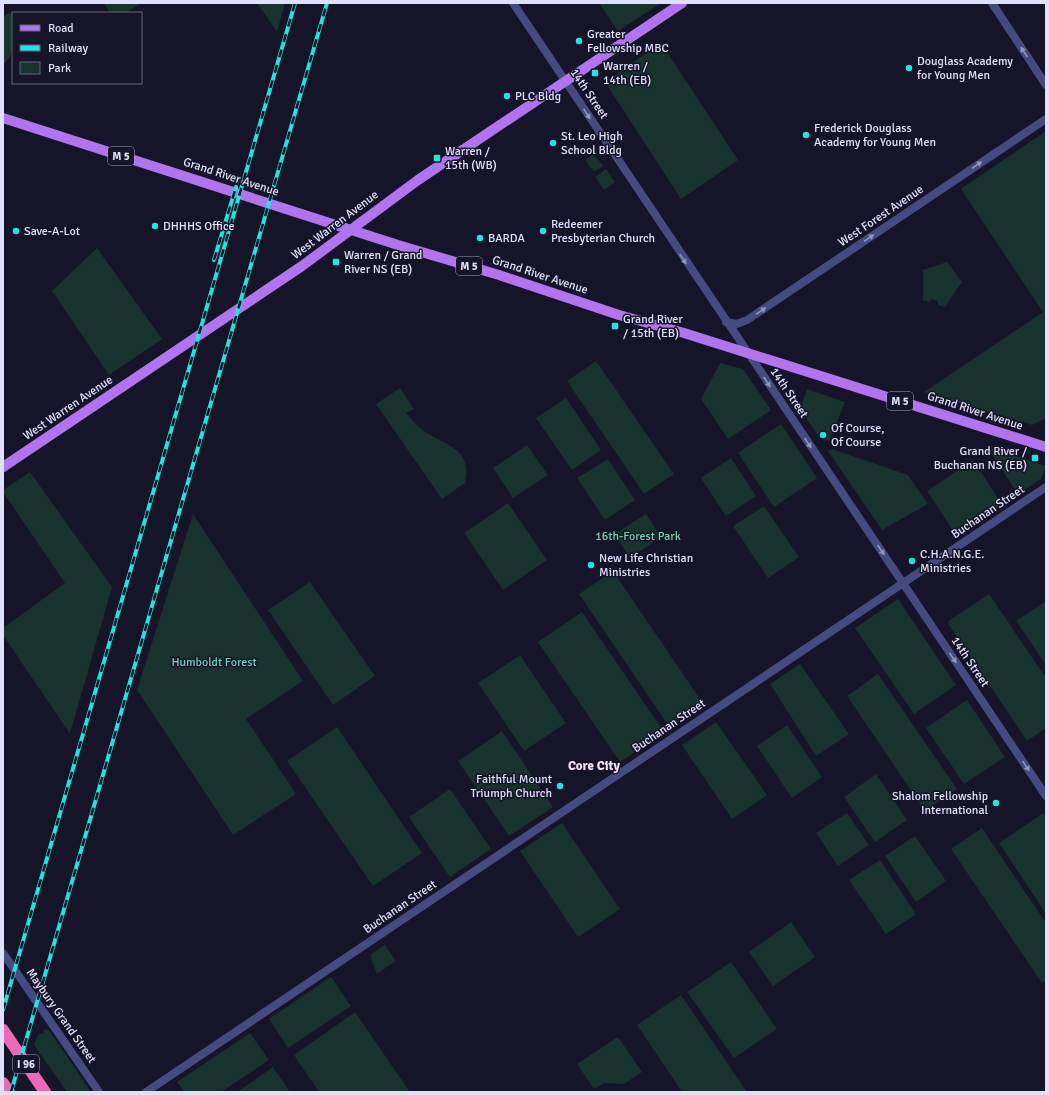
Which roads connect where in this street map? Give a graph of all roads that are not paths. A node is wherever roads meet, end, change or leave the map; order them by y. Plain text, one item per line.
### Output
1 (513, 3) edge
2 (682, 3) edge
3 (992, 3) edge
4 (566, 82) junction
5 (1046, 85) edge
6 (3, 118) edge
7 (1046, 119) edge
8 (353, 229) junction
9 (726, 322) junction
10 (747, 353) junction
11 (1046, 447) edge
12 (3, 467) edge
13 (1046, 488) edge
14 (903, 584) junction
15 (1046, 796) edge
16 (3, 953) edge
17 (3, 1030) edge
18 (3, 1084) edge
19 (9, 1092) edge
20 (45, 1092) edge
21 (100, 1092) edge
22 (146, 1092) edge

1 - 4 street, 14th Street
2 - 4 main road, West Warren Avenue
5 -> 3 street
4 - 8 main road, West Warren Avenue
4 -> 9 street, 14th Street
6 - 8 main road, Grand River Avenue / M 5
9 -> 7 street, West Forest Avenue
8 - 10 main road, Grand River Avenue / M 5
8 - 12 main road, West Warren Avenue
9 - 10 street, 14th Street
10 - 11 main road, Grand River Avenue / M 5
10 -> 14 street, 14th Street
13 - 14 street, Buchanan Street
14 -> 15 street, 14th Street
14 - 22 street, Buchanan Street
16 - 21 street, Maybury Grand Street
17 - 20 highway, I 96
18 - 19 highway, I 96

